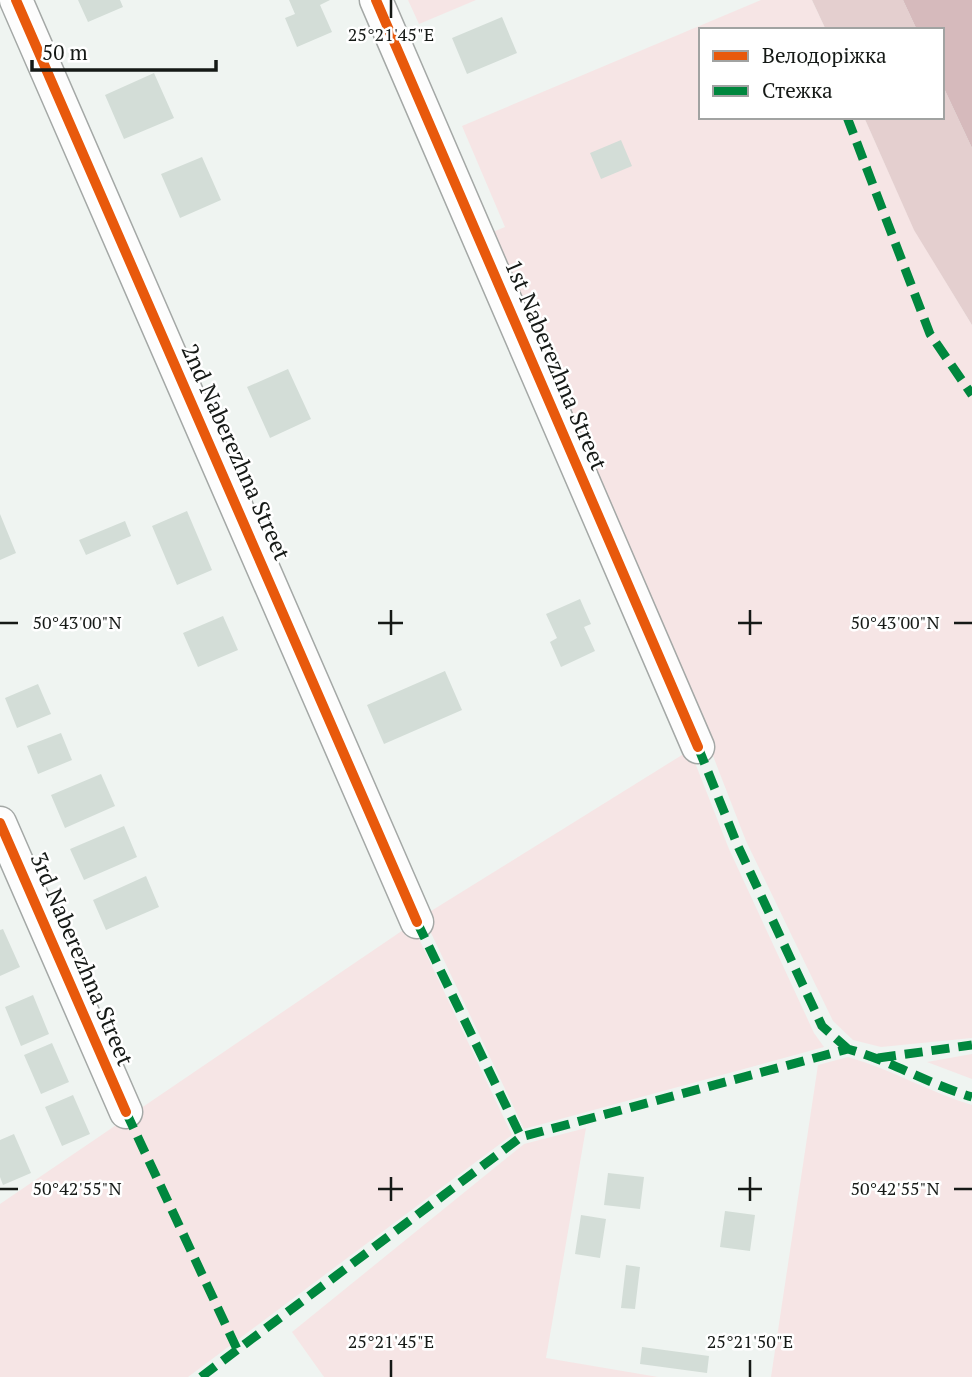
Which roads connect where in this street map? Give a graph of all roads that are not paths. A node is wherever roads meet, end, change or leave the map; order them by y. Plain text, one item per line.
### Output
1 (16, 0) edge
2 (376, 0) edge
3 (698, 747) dead end
4 (0, 823) edge
5 (417, 922) dead end
6 (126, 1112) dead end

1 - 5 street, 2nd Naberezhna Street
2 - 3 street, 1st Naberezhna Street
4 - 6 street, 3rd Naberezhna Street

